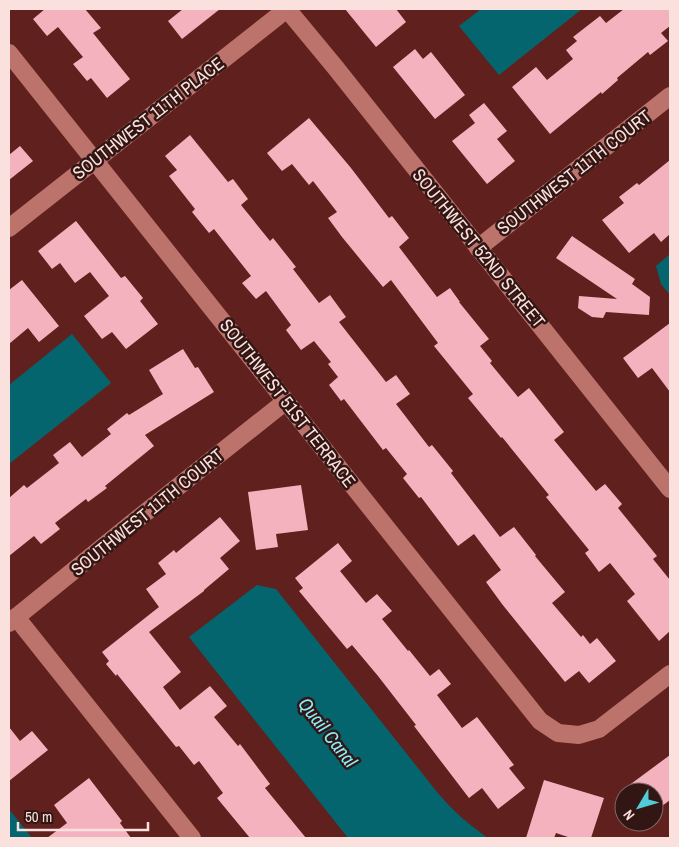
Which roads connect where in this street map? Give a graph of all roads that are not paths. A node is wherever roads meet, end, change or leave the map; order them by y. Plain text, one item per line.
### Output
1 (287, 9) edge
2 (9, 53) edge
3 (670, 96) edge
4 (95, 160) junction
5 (9, 228) edge
6 (478, 248) junction
7 (286, 401) junction
8 (670, 489) edge
9 (12, 620) edge
10 (670, 674) edge
11 (192, 838) edge

1 - 4 street, SOUTHWEST 11TH PLACE
1 - 6 street, SOUTHWEST 52ND STREET
2 - 4 street, SOUTHWEST 51ST TERRACE
3 - 6 street, SOUTHWEST 11TH COURT
4 - 5 street, SOUTHWEST 11TH PLACE
4 - 7 street, SOUTHWEST 51ST TERRACE
6 - 8 street, SOUTHWEST 52ND STREET
7 - 9 street, SOUTHWEST 11TH COURT
7 - 10 street, SOUTHWEST 51ST TERRACE
9 - 11 street

